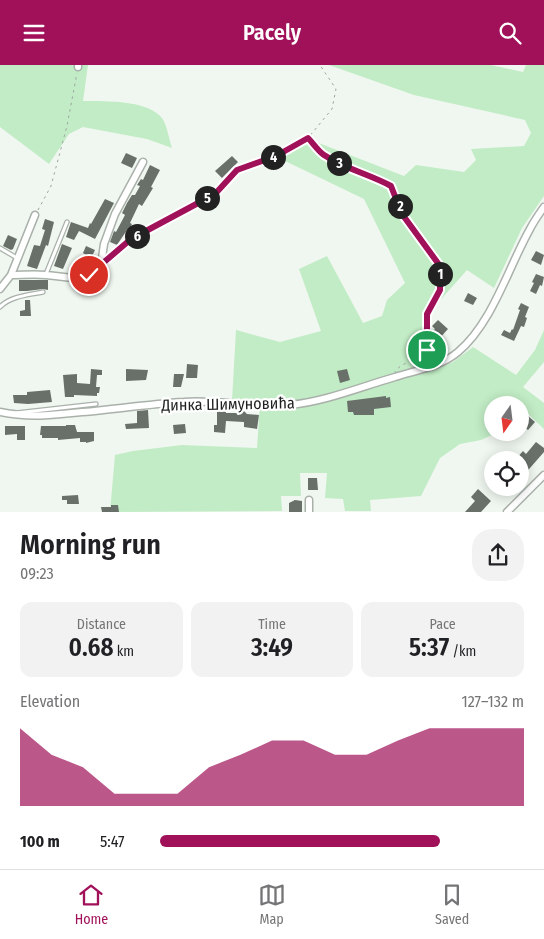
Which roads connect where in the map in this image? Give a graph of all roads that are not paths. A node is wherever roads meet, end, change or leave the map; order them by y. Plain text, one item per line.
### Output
1 (143, 162) dead end
2 (544, 207) edge
3 (36, 215) road end
4 (67, 222) dead end
5 (0, 248) edge
6 (17, 258) junction
7 (10, 275) junction
8 (45, 275) junction
9 (0, 289) edge
10 (42, 292) dead end
11 (0, 307) edge
12 (96, 404) dead end
13 (0, 412) edge
14 (14, 415) junction
15 (544, 475) edge
16 (309, 500) dead end
17 (309, 511) edge
18 (507, 511) edge

1 - 8 street
2 - 14 street, Динка Шимуновића
3 - 6 street
4 - 8 lane
5 - 6 lane
6 - 7 street
7 - 8 street
7 - 9 street
10 - 11 lane
12 - 14 lane
13 - 14 street, Динка Шимуновића
15 - 18 street
16 - 17 street

